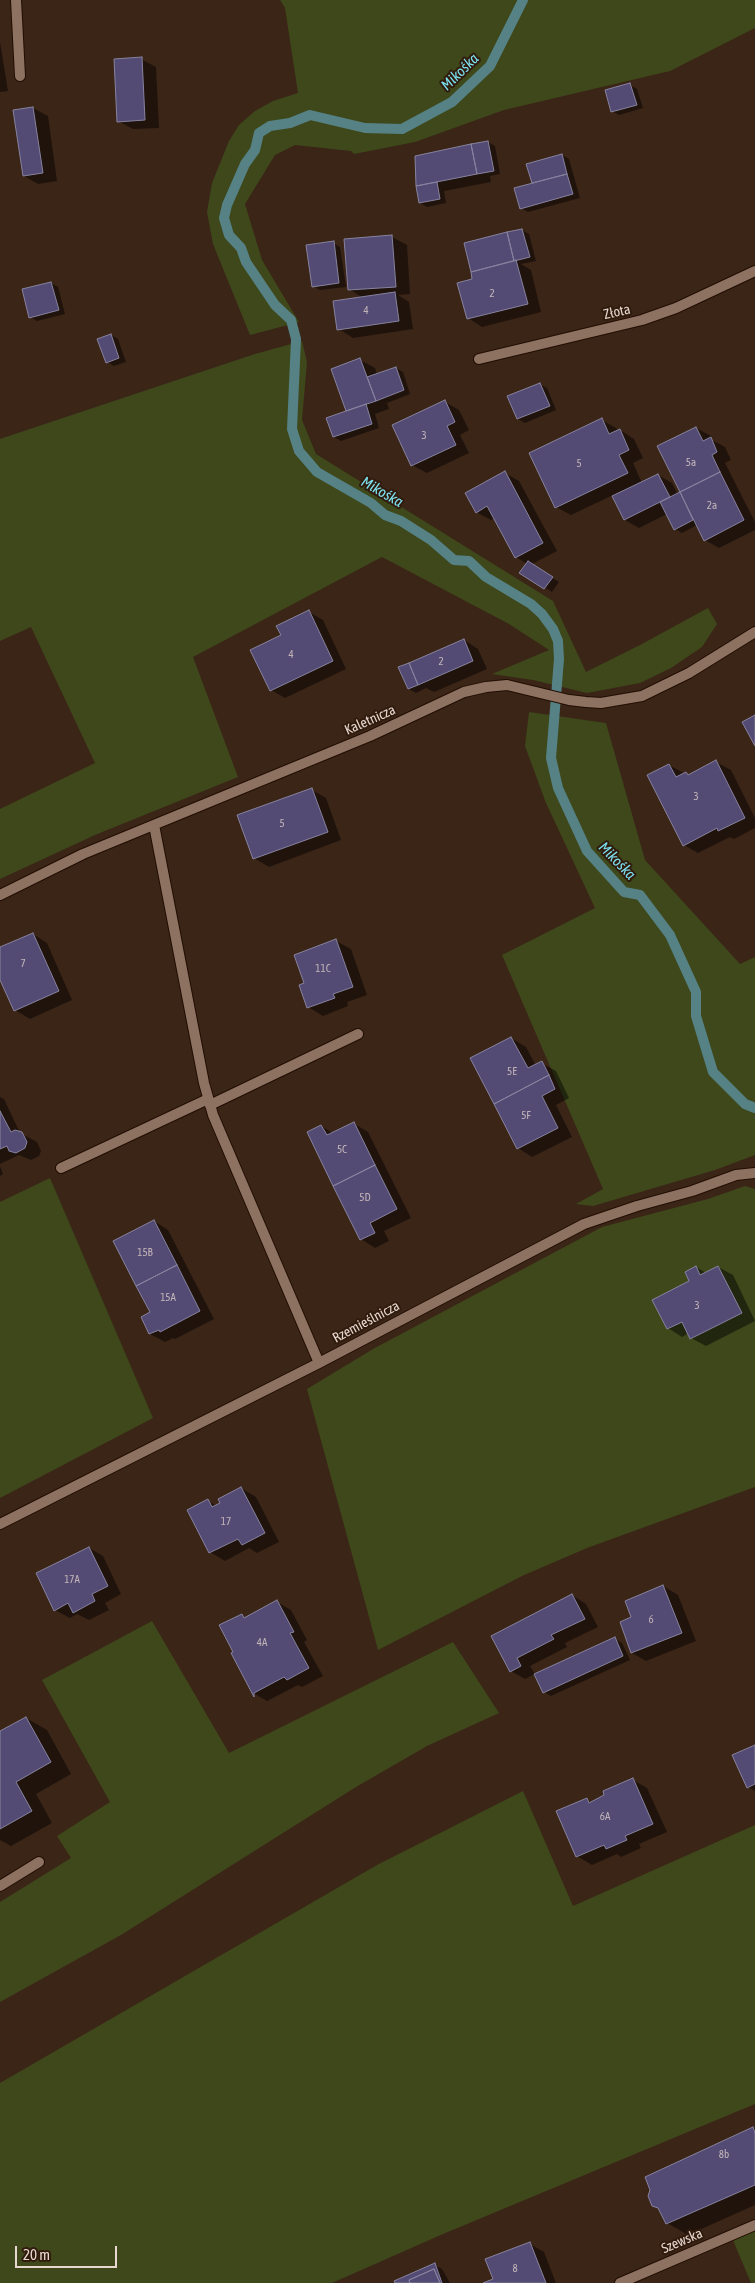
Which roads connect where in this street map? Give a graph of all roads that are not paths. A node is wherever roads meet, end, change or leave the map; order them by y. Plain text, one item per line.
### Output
1 (16, 0) edge
2 (20, 76) dead end
3 (755, 271) edge
4 (479, 359) dead end
5 (755, 632) edge
6 (154, 825) junction
7 (0, 895) edge
8 (358, 1034) dead end
9 (209, 1102) junction
10 (61, 1168) dead end
11 (755, 1173) edge
12 (320, 1363) junction
13 (0, 1524) edge
14 (40, 1862) dead end
15 (0, 1886) edge
16 (755, 2225) edge
17 (620, 2283) edge

1 - 2 street
3 - 4 street, Złota
5 - 6 street, Kaletnicza
6 - 7 street, Kaletnicza
6 - 9 street
8 - 9 street
9 - 10 street
9 - 12 street
11 - 12 street, Rzemieślnicza
12 - 13 street, Rzemieślnicza
14 - 15 street
16 - 17 street, Szewska

